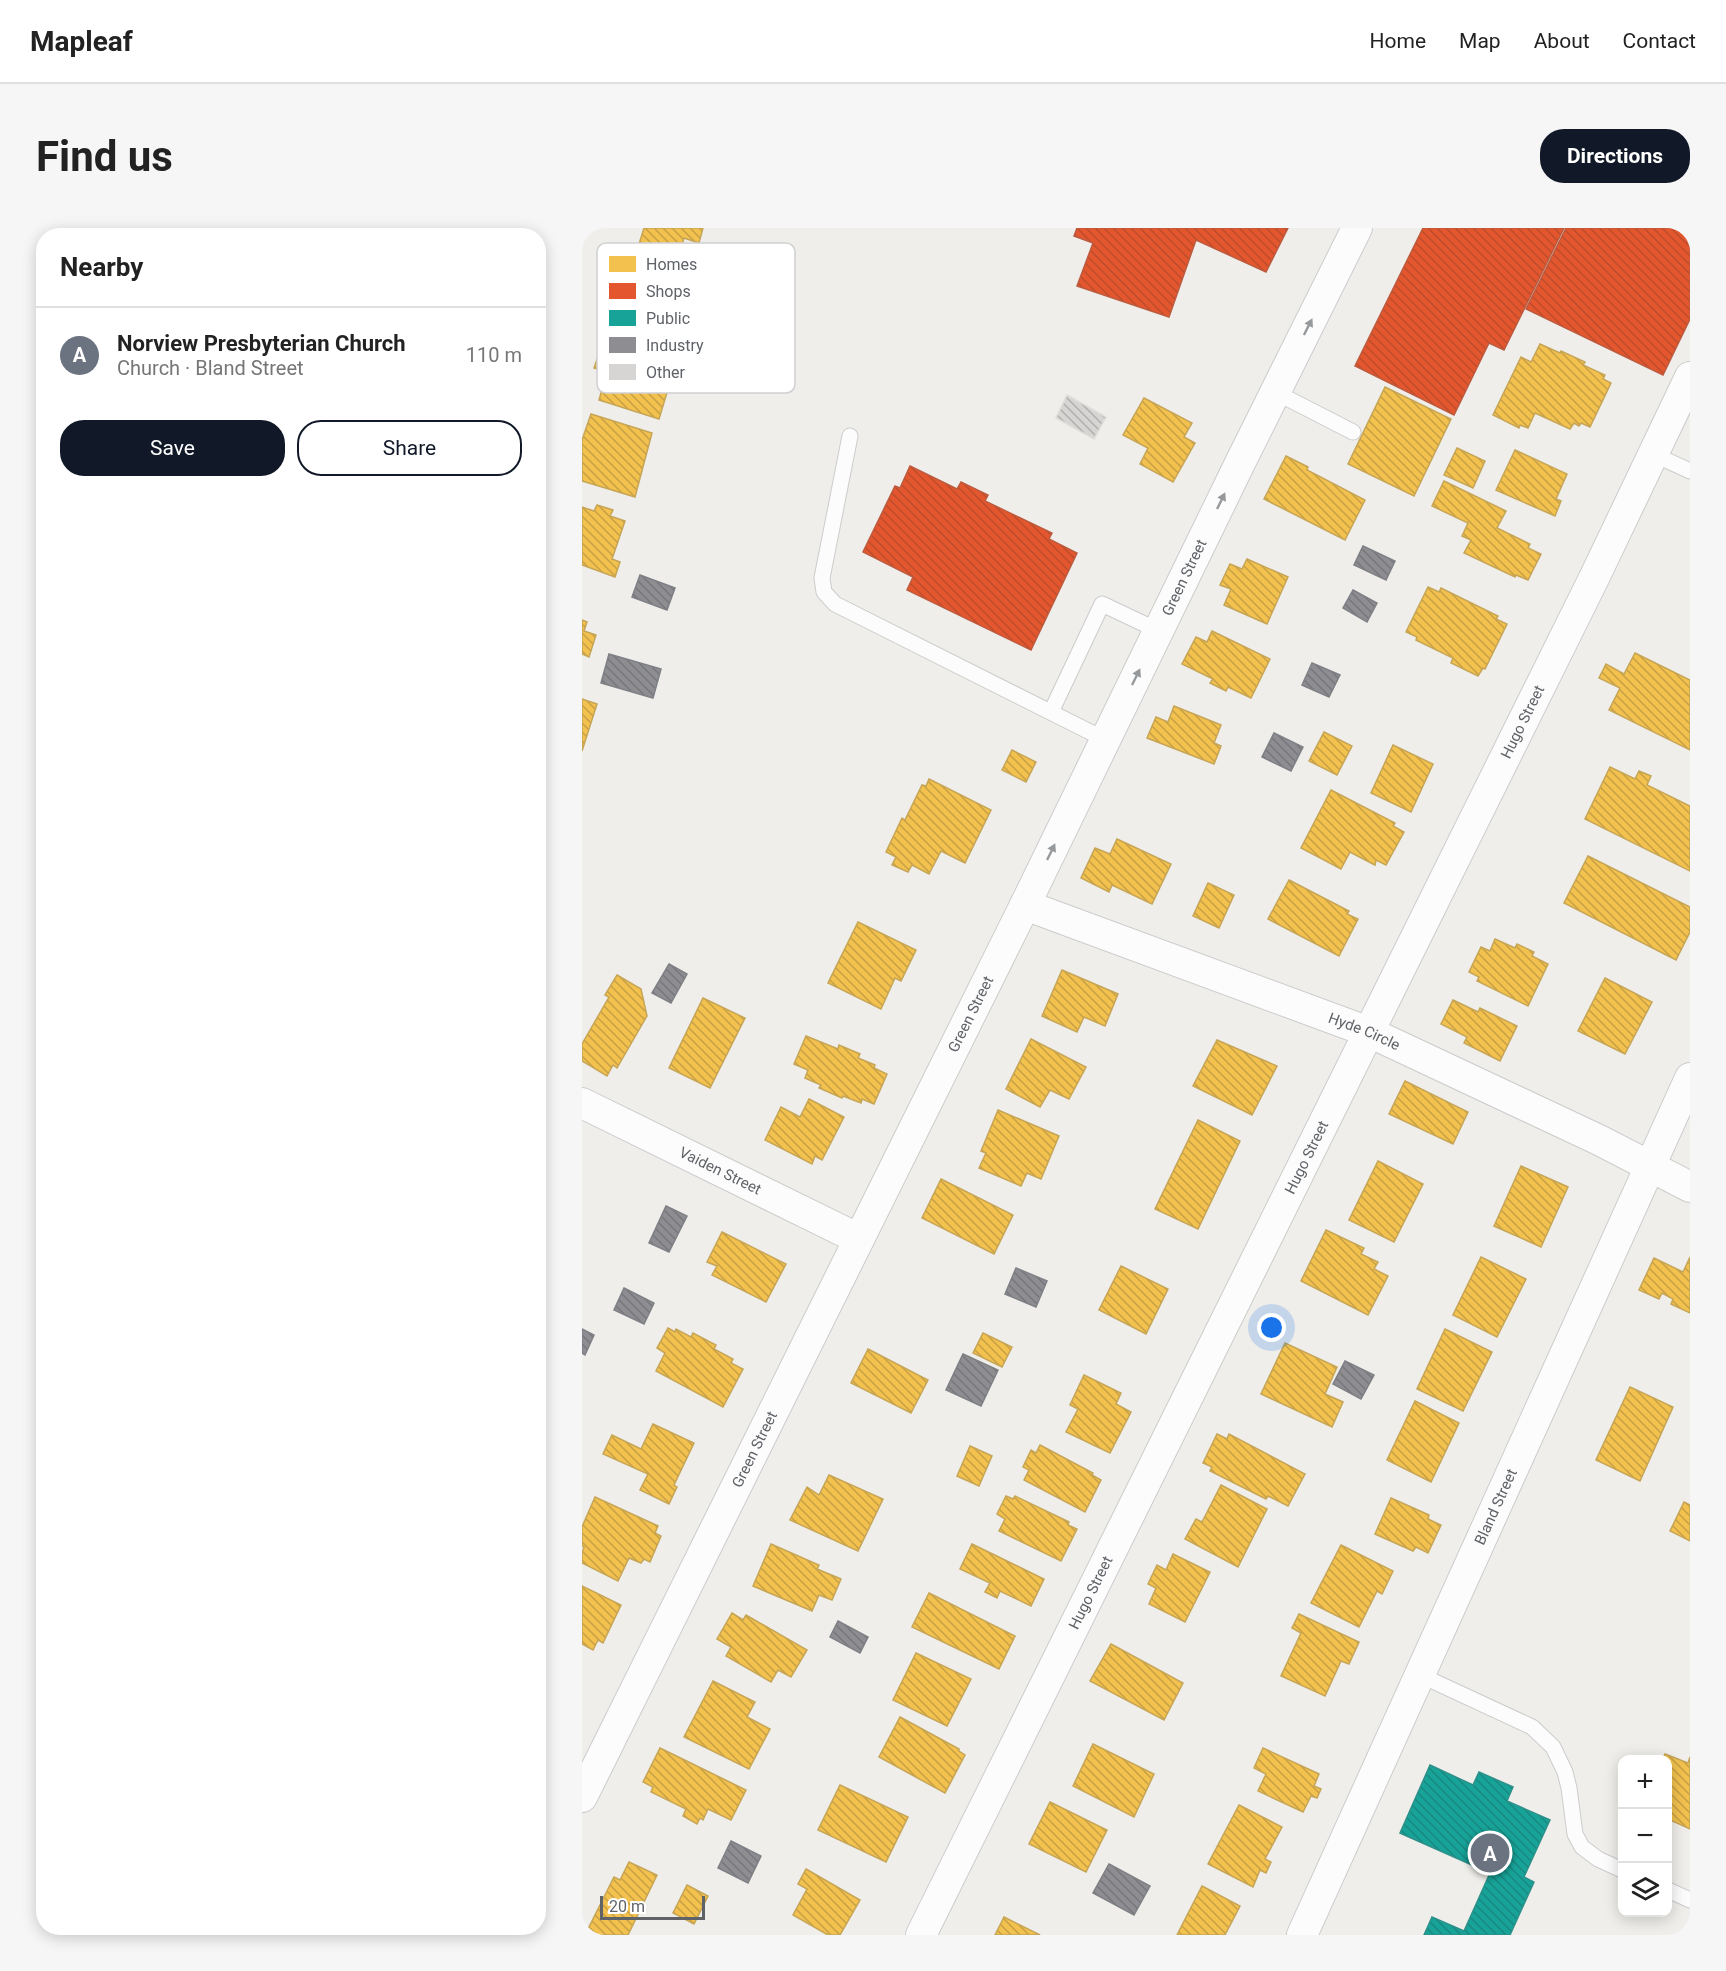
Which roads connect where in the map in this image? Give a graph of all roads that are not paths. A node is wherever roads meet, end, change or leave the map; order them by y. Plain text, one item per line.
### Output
1 (1358, 228) edge
2 (1690, 377) edge
3 (1275, 392) junction
4 (1353, 432) dead end
5 (850, 436) dead end
6 (1653, 454) junction
7 (1690, 471) edge
8 (1159, 631) junction
9 (1050, 712) junction
10 (1106, 740) junction
11 (1025, 905) junction
12 (1369, 1032) junction
13 (1690, 1078) edge
14 (582, 1103) edge
15 (1650, 1166) junction
16 (1690, 1187) edge
17 (859, 1239) junction
18 (1420, 1675) junction
19 (582, 1797) edge
20 (1618, 1868) edge
21 (1672, 1892) edge
22 (1690, 1900) edge
23 (921, 1935) edge
24 (1302, 1935) edge

3 -> 1 street, Green Street
2 - 6 street, Hugo Street
3 - 4 lane
8 -> 3 street, Green Street
5 - 9 lane
6 - 7 lane
6 - 12 street, Hugo Street
8 - 9 lane
10 -> 8 street, Green Street
9 - 10 lane
11 -> 10 street, Green Street
11 - 12 street, Hyde Circle
11 - 17 street, Green Street
12 - 15 street, Hyde Circle
12 - 23 street, Hugo Street
13 - 15 street, Bland Street
14 - 17 street, Vaiden Street
15 - 16 street, Hyde Circle
15 - 18 street, Bland Street
17 - 19 street, Green Street
18 - 20 lane
18 - 24 street, Bland Street
21 - 22 lane

